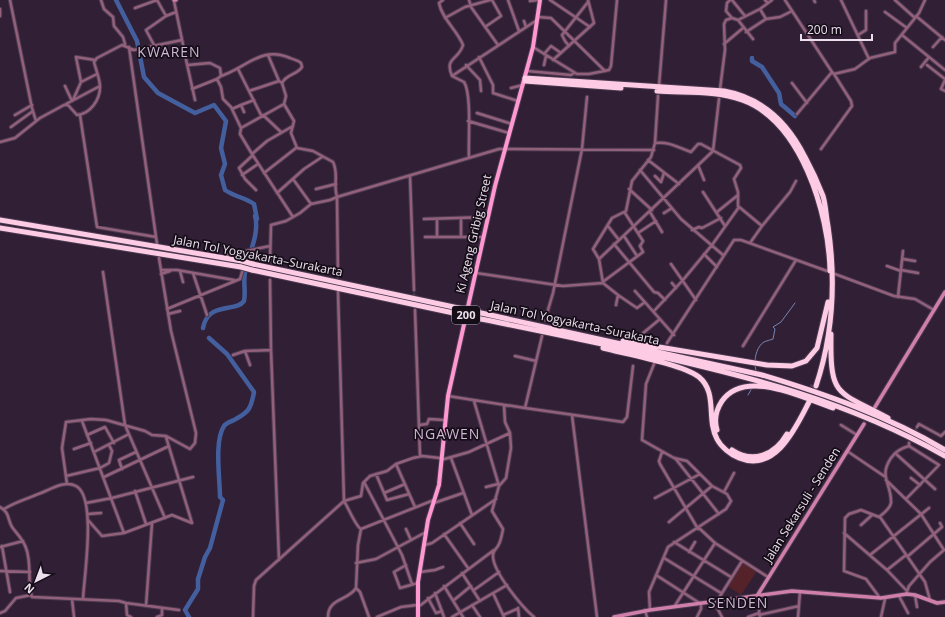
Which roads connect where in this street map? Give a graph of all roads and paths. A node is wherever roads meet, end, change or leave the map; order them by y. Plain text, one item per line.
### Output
1 (10, 0) edge
2 (101, 0) edge
3 (157, 0) edge
4 (175, 0) edge
5 (443, 0) edge
6 (469, 0) edge
7 (491, 0) edge
8 (508, 0) edge
9 (539, 0) edge
10 (550, 0) edge
11 (617, 0) edge
12 (666, 0) edge
13 (731, 0) edge
14 (765, 0) edge
15 (772, 0) edge
16 (785, 0) edge
17 (841, 0) edge
18 (895, 0) edge
19 (925, 0) edge
20 (530, 1) dead end
21 (588, 1) edge
22 (768, 3) junction
23 (471, 7) junction
24 (135, 8) dead end
25 (760, 9) junction
26 (0, 10) edge
27 (792, 11) junction
28 (866, 11) dead end
29 (176, 12) junction
30 (885, 12) dead end
31 (0, 16) edge
32 (166, 16) junction
33 (745, 16) junction
34 (916, 17) junction
35 (445, 18) junction
36 (537, 18) junction
37 (577, 18) junction
38 (732, 18) junction
39 (766, 19) junction
40 (738, 20) junction
41 (524, 21) dead end
42 (486, 27) junction
43 (526, 27) junction
44 (590, 27) junction
45 (743, 28) junction
46 (907, 28) junction
47 (519, 31) junction
48 (565, 32) junction
49 (746, 32) junction
50 (858, 35) junction
51 (902, 35) junction
52 (942, 37) junction
53 (753, 39) dead end
54 (182, 40) junction
55 (945, 40) edge
56 (575, 41) junction
57 (125, 44) junction
58 (724, 44) junction
59 (154, 45) junction
60 (498, 45) junction
61 (570, 46) junction
62 (129, 47) junction
63 (533, 47) junction
64 (933, 48) dead end
65 (561, 52) junction
66 (268, 55) junction
67 (545, 55) junction
68 (479, 57) junction
69 (929, 57) junction
70 (869, 59) junction
71 (95, 60) junction
72 (553, 60) junction
73 (187, 64) junction
74 (466, 65) junction
75 (544, 65) dead end
76 (927, 65) dead end
77 (921, 67) dead end
78 (238, 69) junction
79 (945, 70) edge
80 (606, 71) junction
81 (574, 73) junction
82 (833, 73) junction
83 (97, 74) junction
84 (452, 76) junction
85 (219, 77) junction
86 (525, 78) junction
87 (945, 79) edge
88 (532, 81) junction
89 (81, 82) junction
90 (281, 82) junction
91 (792, 83) dead end
92 (65, 86) dead end
93 (100, 86) junction
94 (659, 86) dead end
95 (511, 88) dead end
96 (192, 89) junction
97 (720, 89) dead end
98 (249, 91) junction
99 (481, 91) dead end
100 (945, 91) edge
101 (658, 96) dead end
102 (587, 97) dead end
103 (73, 100) junction
104 (195, 100) dead end
105 (254, 100) junction
106 (719, 100) dead end
107 (518, 101) junction
108 (807, 103) junction
109 (66, 104) junction
110 (284, 104) junction
111 (32, 105) junction
112 (241, 105) junction
113 (232, 108) junction
114 (33, 111) junction
115 (244, 112) dead end
116 (477, 113) dead end
117 (797, 114) dead end
118 (15, 115) dead end
119 (80, 115) junction
120 (262, 115) junction
121 (36, 120) junction
122 (468, 120) junction
123 (512, 124) junction
124 (11, 126) dead end
125 (294, 126) junction
126 (242, 127) junction
127 (281, 132) junction
128 (509, 133) junction
129 (0, 142) edge
130 (655, 143) junction
131 (296, 148) junction
132 (505, 148) junction
133 (582, 149) junction
134 (821, 149) dead end
135 (654, 150) junction
136 (713, 151) junction
137 (253, 154) junction
138 (322, 157) junction
139 (469, 158) junction
140 (648, 160) junction
141 (258, 164) junction
142 (698, 165) junction
143 (640, 170) junction
144 (264, 173) junction
145 (664, 173) junction
146 (242, 175) junction
147 (410, 176) junction
148 (655, 176) dead end
149 (293, 179) junction
150 (704, 180) dead end
151 (796, 180) dead end
152 (336, 184) junction
153 (679, 184) junction
154 (316, 189) dead end
155 (629, 189) junction
156 (256, 190) dead end
157 (703, 192) dead end
158 (277, 193) junction
159 (739, 195) junction
160 (337, 197) junction
161 (664, 197) junction
162 (310, 204) junction
163 (739, 207) junction
164 (672, 208) junction
165 (651, 211) junction
166 (625, 212) junction
167 (717, 212) junction
168 (664, 213) dead end
169 (293, 217) junction
170 (487, 217) junction
171 (461, 218) junction
172 (721, 218) junction
173 (424, 219) dead end
174 (437, 219) junction
175 (0, 220) edge
176 (656, 221) junction
177 (608, 226) junction
178 (634, 226) junction
179 (725, 226) junction
180 (762, 226) junction
181 (0, 228) edge
182 (692, 230) junction
183 (662, 232) dead end
184 (638, 233) junction
185 (156, 236) junction
186 (624, 236) junction
187 (425, 237) dead end
188 (437, 237) junction
189 (461, 237) junction
190 (484, 237) junction
191 (620, 240) junction
192 (157, 244) dead end
193 (614, 244) junction
194 (750, 244) junction
195 (712, 245) junction
196 (270, 246) junction
197 (247, 250) junction
198 (903, 252) dead end
199 (704, 254) junction
200 (226, 255) dead end
201 (723, 255) junction
202 (637, 256) junction
203 (159, 258) dead end
204 (598, 259) junction
205 (902, 259) junction
206 (796, 260) junction
207 (915, 261) dead end
208 (270, 262) dead end
209 (628, 262) junction
210 (671, 264) dead end
211 (887, 266) dead end
212 (252, 267) junction
213 (716, 267) junction
214 (160, 270) junction
215 (173, 270) junction
216 (901, 270) junction
217 (180, 271) junction
218 (827, 271) dead end
219 (103, 272) dead end
220 (475, 272) junction
221 (193, 273) junction
222 (918, 273) dead end
223 (161, 274) junction
224 (835, 274) dead end
225 (338, 276) tunnel mouth
226 (234, 280) junction
227 (270, 280) dead end
228 (683, 280) junction
229 (183, 282) dead end
230 (603, 282) junction
231 (672, 283) dead end
232 (553, 284) junction
233 (676, 288) junction
234 (414, 290) tunnel mouth
235 (635, 291) dead end
236 (338, 292) tunnel mouth
237 (945, 292) edge
238 (200, 295) junction
239 (618, 295) junction
240 (898, 297) junction
241 (665, 300) junction
242 (696, 300) junction
243 (943, 300) edge
244 (830, 301) junction
245 (645, 302) junction
246 (616, 305) dead end
247 (167, 309) junction
248 (415, 310) tunnel mouth
249 (934, 310) junction
250 (180, 311) dead end
251 (654, 311) junction
252 (168, 314) junction
253 (471, 314) junction
254 (207, 315) dead end
255 (660, 318) junction
256 (545, 320) dead end
257 (526, 328) junction
258 (562, 330) junction
259 (642, 334) dead end
260 (674, 335) junction
261 (542, 336) dead end
262 (667, 343) dead end
263 (742, 346) dead end
264 (271, 350) junction
265 (245, 351) junction
266 (233, 355) dead end
267 (515, 356) dead end
268 (536, 361) junction
269 (654, 364) dead end
270 (250, 365) dead end
271 (633, 366) dead end
272 (814, 385) tunnel mouth
273 (448, 396) junction
274 (474, 401) junction
275 (504, 405) junction
276 (874, 406) dead end
277 (525, 408) junction
278 (572, 415) junction
279 (444, 420) junction
280 (82, 421) junction
281 (880, 423) junction
282 (419, 424) junction
283 (864, 424) dead end
284 (125, 425) junction
285 (841, 425) dead end
286 (916, 429) junction
287 (945, 432) edge
288 (510, 433) junction
289 (129, 434) junction
290 (87, 435) junction
291 (857, 435) junction
292 (166, 436) junction
293 (114, 442) junction
294 (91, 443) junction
295 (486, 443) junction
296 (109, 446) junction
297 (169, 446) junction
298 (74, 449) dead end
299 (945, 450) edge
300 (847, 451) junction
301 (94, 452) junction
302 (136, 452) junction
303 (662, 452) junction
304 (895, 453) junction
305 (420, 456) junction
306 (945, 456) edge
307 (451, 458) junction
308 (674, 458) junction
309 (140, 459) junction
310 (440, 459) junction
311 (396, 464) junction
312 (100, 468) junction
313 (122, 469) junction
314 (734, 473) dead end
315 (376, 474) junction
316 (700, 474) junction
317 (66, 476) junction
318 (884, 476) junction
319 (104, 477) junction
320 (193, 477) dead end
321 (911, 478) dead end
322 (692, 479) junction
323 (886, 480) junction
324 (926, 480) junction
325 (179, 481) junction
326 (364, 481) junction
327 (67, 484) junction
328 (405, 484) junction
329 (498, 485) junction
330 (920, 485) junction
331 (712, 486) junction
332 (151, 487) junction
333 (486, 487) dead end
334 (674, 488) junction
335 (935, 489) dead end
336 (135, 491) junction
337 (384, 492) junction
338 (463, 492) junction
339 (724, 492) junction
340 (409, 494) junction
341 (703, 494) junction
342 (112, 498) junction
343 (497, 498) junction
344 (655, 498) dead end
345 (906, 499) junction
346 (344, 501) junction
347 (434, 502) junction
348 (86, 503) junction
349 (415, 507) junction
350 (1, 508) edge
351 (686, 508) junction
352 (929, 508) dead end
353 (101, 513) dead end
354 (88, 514) junction
355 (720, 514) junction
356 (921, 514) junction
357 (472, 515) junction
358 (872, 515) junction
359 (880, 516) junction
360 (165, 518) junction
361 (384, 519) junction
362 (88, 520) junction
363 (669, 522) dead end
364 (460, 523) junction
365 (940, 523) dead end
366 (146, 524) junction
367 (152, 524) junction
368 (861, 525) dead end
369 (699, 528) junction
370 (361, 529) junction
371 (406, 529) dead end
372 (124, 532) junction
373 (426, 532) junction
374 (844, 533) junction
375 (934, 533) junction
376 (444, 534) junction
377 (894, 535) junction
378 (411, 540) junction
379 (23, 541) junction
380 (674, 542) junction
381 (695, 542) dead end
382 (715, 543) junction
383 (474, 544) dead end
384 (425, 545) junction
385 (1, 546) edge
386 (397, 547) junction
387 (494, 550) junction
388 (689, 552) junction
389 (870, 554) junction
390 (907, 556) junction
391 (664, 558) junction
392 (279, 560) junction
393 (704, 561) junction
394 (742, 561) junction
395 (356, 562) junction
396 (406, 565) junction
397 (443, 567) dead end
398 (468, 568) junction
399 (887, 570) junction
400 (0, 571) edge
401 (8, 572) junction
402 (30, 572) junction
403 (420, 572) junction
404 (499, 572) junction
405 (462, 573) junction
406 (920, 574) junction
407 (656, 575) junction
408 (694, 577) junction
409 (732, 577) junction
410 (768, 577) junction
411 (418, 582) junction
412 (412, 584) junction
413 (507, 585) junction
414 (444, 586) junction
415 (471, 586) junction
416 (356, 588) junction
417 (474, 590) junction
418 (800, 591) junction
419 (10, 592) dead end
420 (684, 592) junction
421 (906, 592) junction
422 (435, 593) junction
423 (493, 593) junction
424 (721, 593) junction
425 (32, 595) junction
426 (915, 595) junction
427 (757, 596) junction
428 (899, 596) junction
429 (428, 598) junction
430 (881, 598) junction
431 (72, 599) junction
432 (83, 599) junction
433 (886, 599) junction
434 (454, 600) junction
435 (480, 601) junction
436 (715, 602) junction
437 (932, 602) junction
438 (945, 602) edge
439 (126, 603) junction
440 (701, 604) junction
441 (472, 605) junction
442 (146, 606) junction
443 (417, 606) junction
444 (521, 606) junction
445 (799, 606) junction
446 (674, 607) junction
447 (917, 607) dead end
448 (162, 608) junction
449 (517, 609) junction
450 (179, 610) dead end
451 (647, 610) junction
452 (442, 611) junction
453 (460, 612) junction
454 (0, 613) edge
455 (908, 613) dead end
456 (127, 615) junction
457 (759, 615) edge
458 (503, 616) edge
459 (74, 617) edge
460 (124, 617) edge
461 (131, 617) edge
462 (158, 617) edge
463 (253, 617) edge
464 (328, 617) edge
465 (368, 617) edge
466 (377, 617) edge
467 (418, 617) edge
468 (444, 617) edge
469 (452, 617) edge
470 (463, 617) edge
471 (480, 617) edge
472 (519, 617) edge
473 (534, 617) edge
474 (597, 617) edge
475 (614, 617) edge
476 (648, 617) edge
477 (697, 617) edge
478 (722, 617) edge
479 (748, 617) edge
480 (798, 617) edge
481 (881, 617) edge

1 - 111 street
2 - 57 street
3 - 24 street
3 - 32 street
4 - 29 street
5 - 35 street
6 - 23 street
7 - 23 street
7 - 42 street
8 - 47 street
9 - 20 street
9 - 36 main road, Ki Ageng Gribig Street / 200
10 - 37 street
11 - 80 street
12 - 94 street
13 - 33 street
13 - 38 street
14 - 22 street
15 - 22 street
16 - 27 street
17 - 50 street
18 - 34 street
19 - 34 street
21 - 37 street
21 - 44 street
22 - 25 street
23 - 35 street
23 - 42 street
25 - 33 street
25 - 39 street
26 - 31 street
27 - 39 street
27 - 82 street
28 - 50 street
29 - 32 street
29 - 54 street
30 - 46 street
32 - 59 street
33 - 40 street
34 - 46 street
34 - 52 street
35 - 84 street
36 - 43 street
36 - 48 street
36 - 63 main road, Ki Ageng Gribig Street / 200
37 - 44 street
37 - 48 street
38 - 40 street
38 - 58 street
39 - 49 street
40 - 45 street
41 - 43 street
42 - 60 street
43 - 47 street
44 - 56 street
45 - 49 street
45 - 58 street
46 - 51 street
47 - 60 street
48 - 56 street
48 - 61 street
49 - 53 street
50 - 70 street
51 - 69 street
51 - 70 street
52 - 55 street
52 - 64 street
54 - 59 street
54 - 73 street
56 - 61 street
56 - 80 street
57 - 62 street
57 - 71 street
58 - 97 street
59 - 62 street
60 - 68 street
61 - 65 street
62 - 185 street
63 - 67 street
63 - 86 main road, Ki Ageng Gribig Street / 200
65 - 67 street
65 - 72 street
66 - 78 street
66 - 90 street
66 - 90 street
67 - 72 street
67 - 75 street
68 - 74 street
68 - 107 street
69 - 77 street
69 - 79 street
70 - 82 street
71 - 83 street
71 - 89 street
72 - 81 street
73 - 85 street
73 - 96 street
74 - 84 street
74 - 99 street
76 - 87 street
78 - 85 street
78 - 98 street
80 - 81 street
81 - 86 street
82 - 108 street
82 - 134 street
83 - 89 street
83 - 93 street
84 - 122 street
85 - 96 street
85 - 113 street
86 - 88 highway
86 - 88 highway
86 - 95 street
86 - 107 main road, Ki Ageng Gribig Street / 200
87 - 100 street
88 - 244 highway
89 - 103 street
90 - 98 street
90 - 110 street
91 - 108 street
92 - 103 street
93 - 103 street
93 - 119 street
96 - 104 street
98 - 105 street
101 - 130 street
102 - 133 street
103 - 109 street
105 - 112 street
105 - 120 street
106 - 136 street
107 - 123 main road, Ki Ageng Gribig Street / 200
108 - 117 street
109 - 119 street
109 - 121 street
110 - 120 street
110 - 125 street
111 - 114 street
111 - 118 street
112 - 113 street
112 - 115 street
113 - 126 street
114 - 121 street
114 - 124 street
116 - 123 street
119 - 185 street
120 - 126 street
120 - 127 street
121 - 129 street
122 - 128 street
122 - 139 street
123 - 128 main road, Ki Ageng Gribig Street / 200
125 - 127 street
125 - 131 street
126 - 137 street
127 - 137 street
128 - 132 main road, Ki Ageng Gribig Street / 200
130 - 135 street
130 - 136 street
131 - 138 street
131 - 144 street
132 - 133 street
132 - 139 street
132 - 170 main road, Ki Ageng Gribig Street / 200
133 - 135 street
133 - 232 street
135 - 140 street
136 - 142 street
136 - 159 street
137 - 141 street
137 - 146 street
138 - 149 street
138 - 152 street
139 - 147 street
140 - 143 street
140 - 145 street
141 - 144 street
141 - 146 street
142 - 150 street
142 - 153 street
143 - 155 street
143 - 161 street
144 - 158 street
145 - 148 street
145 - 153 street
146 - 156 street
147 - 160 street
147 - 234 street
149 - 158 street
149 - 162 street
151 - 180 street
152 - 154 street
152 - 160 street
153 - 161 street
155 - 165 street
155 - 166 street
157 - 167 street
158 - 169 street
159 - 163 street
159 - 167 street
160 - 162 street
160 - 225 street
161 - 164 street
161 - 165 street
162 - 169 street
163 - 179 street
163 - 180 street
164 - 168 street
164 - 182 street
165 - 176 street
165 - 178 street
166 - 177 street
166 - 178 street
167 - 172 street
169 - 196 street
170 - 171 street
170 - 190 main road, Ki Ageng Gribig Street / 200
171 - 174 street
171 - 189 street
172 - 179 street
172 - 182 street
173 - 174 street
174 - 188 street
175 - 212 highway, Jalan Tol Yogyakarta–Surakarta, bridge
176 - 183 street
176 - 184 street
177 - 191 street
177 - 204 street
178 - 184 street
178 - 186 street
179 - 195 street
180 - 194 street
181 - 212 highway, Jalan Tol Yogyakarta–Surakarta, bridge
182 - 195 street
184 - 202 street
185 - 192 street
186 - 191 street
186 - 202 street
187 - 188 street
188 - 189 street
189 - 190 street
190 - 220 main road, Ki Ageng Gribig Street / 200
191 - 193 street
193 - 204 street
193 - 209 street
194 - 201 street
194 - 206 street
195 - 199 street
195 - 201 street
196 - 197 street
196 - 208 street
197 - 200 street
197 - 226 street
198 - 205 street
199 - 213 street
199 - 228 street
201 - 213 street
202 - 209 street
203 - 214 street
204 - 230 street
205 - 207 street
205 - 216 street
206 - 218 street
206 - 263 street
209 - 230 street
209 - 241 street
210 - 228 street
211 - 216 street
212 - 253 highway, Jalan Tol Yogyakarta–Surakarta, bridge
213 - 242 street
214 - 215 street
214 - 223 street
215 - 217 street
215 - 223 street
216 - 222 street
216 - 240 street
217 - 221 street
217 - 229 street
219 - 284 street
220 - 232 street
220 - 273 main road, Ki Ageng Gribig Street / 200
221 - 226 street
221 - 238 street
223 - 247 street
224 - 240 street
226 - 238 street
227 - 264 street
228 - 233 street
228 - 242 street
230 - 232 street
230 - 239 street
231 - 233 street
232 - 256 street
233 - 241 street
235 - 245 street
236 - 346 street
237 - 243 street
238 - 247 street
238 - 254 street
239 - 245 street
239 - 246 street
240 - 249 street
241 - 251 street
242 - 260 street
243 - 249 street
244 - 258 highway
244 - 272 highway
244 - 286 highway
245 - 251 street
247 - 252 street
248 - 282 street
249 - 276 street
250 - 252 street
251 - 255 street
252 - 292 street
253 - 257 highway, Jalan Tol Yogyakarta–Surakarta
253 - 258 highway, Jalan Tol Yogyakarta–Surakarta
255 - 259 street
255 - 260 street
257 - 281 highway, Jalan Tol Yogyakarta–Surakarta
257 - 281 highway
258 - 286 highway, Jalan Tol Yogyakarta–Surakarta
260 - 262 street
261 - 268 street
264 - 265 street
264 - 392 street
265 - 266 street
265 - 270 street
267 - 268 street
268 - 277 street
269 - 303 street
271 - 278 street
273 - 274 street
273 - 279 main road, Ki Ageng Gribig Street / 200
274 - 275 street
274 - 295 street
275 - 277 street
275 - 288 street
277 - 278 street
278 - 474 street
279 - 282 street
279 - 310 main road, Ki Ageng Gribig Street / 200
280 - 284 street
280 - 290 street
280 - 317 street
281 - 306 highway, Jalan Tol Yogyakarta–Surakarta
282 - 305 street
283 - 291 street, Jalan Sekarsuli - Senden
284 - 289 street
284 - 292 street
285 - 291 street
286 - 287 street
286 - 299 highway, Jalan Tol Yogyakarta–Surakarta
288 - 295 street
288 - 329 street
289 - 293 street
289 - 302 street
290 - 293 street
290 - 294 street
291 - 300 street, Jalan Sekarsuli - Senden
292 - 297 street
293 - 296 street
294 - 298 street
294 - 301 street
295 - 307 street
295 - 329 street
296 - 301 street
296 - 312 street
297 - 309 street
297 - 325 street
300 - 318 street
300 - 410 street, Jalan Sekarsuli - Senden
301 - 312 street
302 - 309 street
302 - 313 street
303 - 308 street
303 - 334 street
304 - 318 street
304 - 324 street
304 - 324 street
305 - 310 street
305 - 311 street
307 - 310 street
307 - 338 street
308 - 316 street
308 - 322 street
309 - 313 street
309 - 332 street
310 - 347 main road, Ki Ageng Gribig Street / 200
311 - 315 street
311 - 328 street
312 - 317 street
312 - 319 street
313 - 319 street
314 - 339 street
315 - 326 street
315 - 337 street
316 - 322 street
316 - 331 street
317 - 327 street
318 - 323 street
319 - 342 street
320 - 325 street
321 - 330 street
322 - 334 street
322 - 341 street
323 - 345 street
323 - 359 street
324 - 330 street
324 - 335 street
325 - 332 street
325 - 360 street
326 - 346 street
326 - 361 street
327 - 348 street
327 - 350 street
328 - 337 street
328 - 340 street
329 - 333 street
329 - 343 street
330 - 345 street
331 - 339 street
331 - 341 street
332 - 336 street
332 - 360 street
334 - 344 street
334 - 351 street
336 - 342 street
336 - 366 street
337 - 340 street
338 - 347 street
338 - 357 street
339 - 355 street
340 - 349 street
341 - 351 street
341 - 355 street
342 - 348 street
342 - 372 street
343 - 357 street
343 - 387 street
345 - 356 street
346 - 370 street
346 - 392 street
347 - 349 street
347 - 373 main road, Ki Ageng Gribig Street / 200
348 - 354 street
349 - 361 street
350 - 379 street
351 - 363 street
351 - 369 street
352 - 356 street
353 - 354 street
354 - 362 street
355 - 369 street
356 - 375 street
356 - 377 street
357 - 364 street
358 - 359 street
358 - 368 street
358 - 374 street
359 - 377 street
360 - 367 street
361 - 370 street
361 - 386 street
362 - 372 street
362 - 432 street
364 - 376 street
364 - 383 street
365 - 375 street
366 - 367 street
366 - 372 street
367 - 442 street
369 - 380 street
369 - 382 street
370 - 395 street
371 - 378 street
373 - 378 street
373 - 384 main road, Ki Ageng Gribig Street / 200
374 - 389 street
374 - 430 street
375 - 390 street
375 - 406 street
376 - 384 street
376 - 398 street
377 - 389 street
377 - 390 street
378 - 386 street
379 - 385 street
379 - 402 street
380 - 388 street
380 - 391 street
381 - 388 street
382 - 393 street
382 - 394 street
384 - 403 main road, Ki Ageng Gribig Street / 200
385 - 401 street
386 - 395 street
386 - 396 street
387 - 398 street
387 - 404 street
388 - 393 street
389 - 399 street
390 - 399 street
390 - 406 street
391 - 407 street
391 - 408 street
392 - 463 street
393 - 408 street
393 - 409 street
394 - 409 street
394 - 410 street
395 - 416 street
396 - 412 street
396 - 412 street
397 - 403 street
398 - 405 street
399 - 421 street
400 - 401 street
401 - 402 street
401 - 419 street
402 - 425 street
403 - 411 main road, Ki Ageng Gribig Street / 200
404 - 413 street
404 - 417 street
405 - 414 street
405 - 415 street
406 - 421 street
406 - 437 street
407 - 420 street
407 - 451 street
408 - 420 street
408 - 424 street
409 - 424 street
410 - 427 street, Jalan Sekarsuli - Senden
411 - 412 street
411 - 443 main road, Ki Ageng Gribig Street / 200
413 - 423 street
413 - 444 street
414 - 422 street
414 - 434 street
415 - 417 street
415 - 434 street
416 - 464 street
416 - 465 street
417 - 435 street
418 - 427 street
418 - 430 street
418 - 445 street
420 - 440 street
420 - 446 street
421 - 426 street
421 - 428 street
422 - 429 street
422 - 452 street
423 - 435 street
423 - 458 street
424 - 436 street
425 - 431 street
425 - 454 street
426 - 437 street
426 - 447 street
427 - 436 street
427 - 457 street
428 - 433 street
428 - 455 street
429 - 443 street
429 - 452 street
430 - 433 street
431 - 432 street
431 - 459 street
432 - 439 street
433 - 481 street
434 - 453 street
435 - 441 street
436 - 440 street
436 - 478 street
437 - 438 street
439 - 442 street
439 - 456 street
440 - 446 street
440 - 477 street
441 - 453 street
441 - 471 street
442 - 448 street
443 - 466 street
443 - 467 main road, Ki Ageng Gribig Street / 200
444 - 449 street
444 - 473 street
445 - 457 street
445 - 480 street
446 - 451 street
448 - 450 street
448 - 462 street
449 - 458 street
449 - 472 street
451 - 475 street
451 - 476 street
452 - 468 street
453 - 469 street
453 - 470 street
456 - 460 street
456 - 461 street
457 - 479 street

